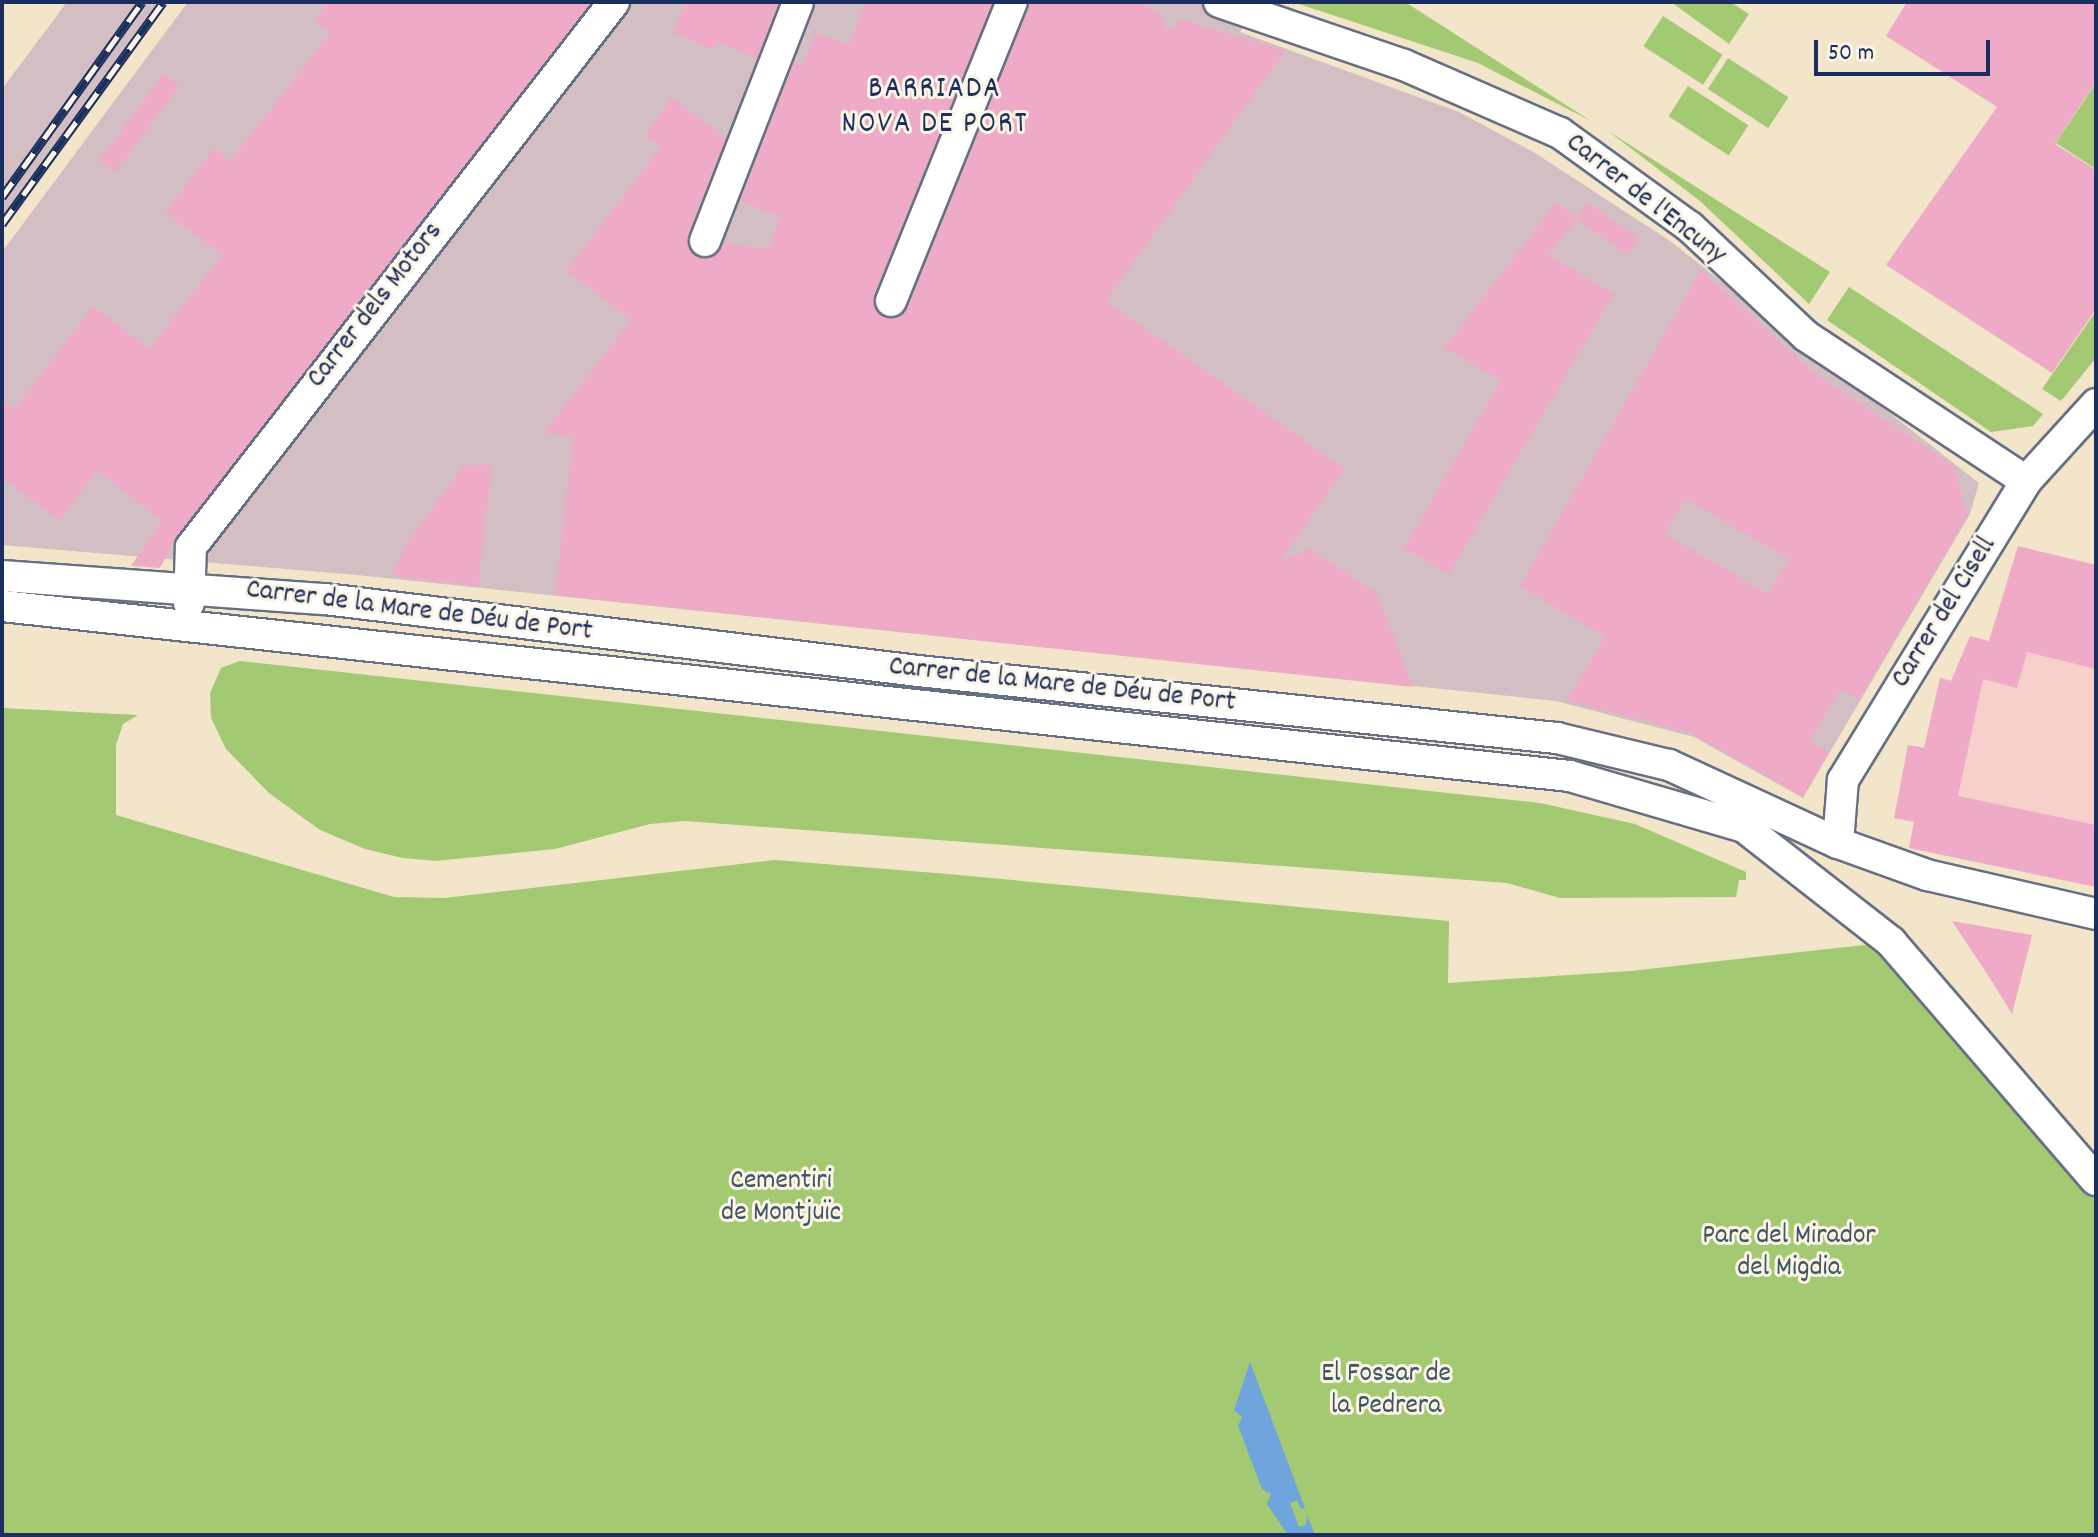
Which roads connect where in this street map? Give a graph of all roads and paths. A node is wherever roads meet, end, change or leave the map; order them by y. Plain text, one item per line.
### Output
1 (614, 2) edge
2 (798, 2) edge
3 (1012, 2) edge
4 (1219, 2) edge
5 (705, 241) dead end
6 (891, 301) dead end
7 (2096, 404) edge
8 (2026, 481) junction
9 (2, 576) edge
10 (189, 586) junction
11 (2, 606) edge
12 (188, 630) junction
13 (1838, 843) junction
14 (2096, 914) edge
15 (2096, 1180) edge

1 - 10 street, Carrer dels Motors
2 - 5 street
3 - 6 street
4 - 8 street, Carrer de l'Encuny
7 - 8 street, Carrer del Cisell
8 - 13 street, Carrer del Cisell
9 - 10 street, Carrer de la Mare de Déu de Port
10 - 12 street, Carrer dels Motors
10 - 13 street, Carrer de la Mare de Déu de Port
11 - 12 street, Carrer de la Mare de Déu de Port
12 - 15 street, Carrer de la Mare de Déu de Port
13 - 14 street, Carrer de la Mare de Déu de Port

